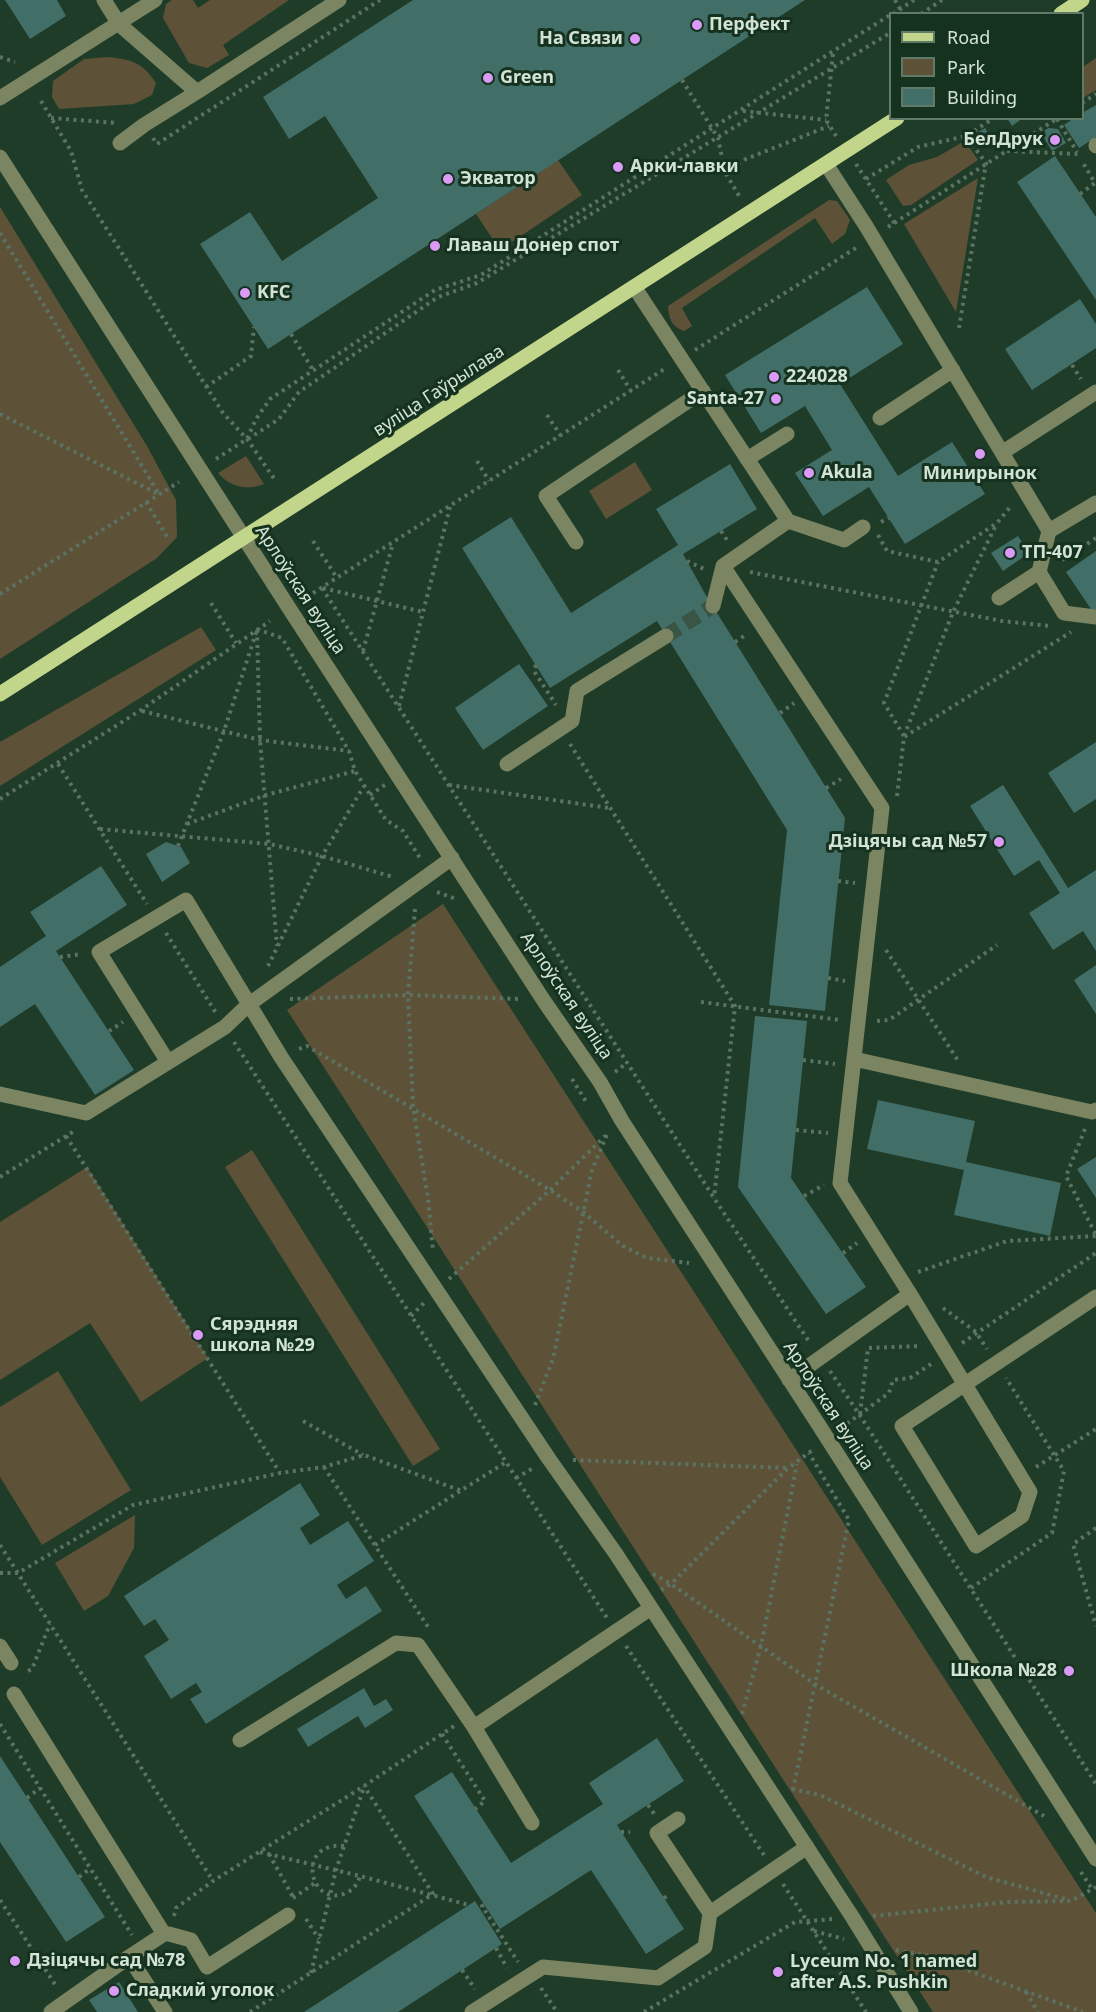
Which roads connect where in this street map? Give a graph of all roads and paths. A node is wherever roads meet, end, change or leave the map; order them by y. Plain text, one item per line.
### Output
1 (104, 0) edge
2 (155, 0) edge
3 (339, 0) edge
4 (895, 0) edge
5 (914, 0) edge
6 (942, 0) edge
7 (1082, 0) edge
8 (900, 9) junction
9 (895, 12) edge
10 (924, 12) edge
11 (1064, 12) edge
12 (889, 16) edge
13 (119, 24) junction
14 (889, 34) edge
15 (0, 57) edge
16 (15, 62) dead end
17 (682, 80) dead end
18 (197, 92) junction
19 (0, 98) edge
20 (41, 101) dead end
21 (742, 111) junction
22 (761, 112) junction
23 (825, 120) dead end
24 (894, 120) edge
25 (990, 120) edge
26 (1045, 120) edge
27 (1058, 120) edge
28 (1048, 124) dead end
29 (829, 126) dead end
30 (713, 129) junction
31 (966, 136) junction
32 (718, 138) junction
33 (120, 143) dead end
34 (1006, 151) dead end
35 (1078, 154) junction
36 (0, 157) edge
37 (826, 164) junction
38 (725, 172) junction
39 (866, 179) dead end
40 (1080, 194) dead end
41 (749, 214) junction
42 (0, 233) edge
43 (635, 288) junction
44 (254, 327) dead end
45 (959, 328) dead end
46 (291, 334) dead end
47 (1071, 365) dead end
48 (314, 370) junction
49 (618, 370) dead end
50 (953, 370) junction
51 (206, 387) junction
52 (1091, 390) edge
53 (631, 391) dead end
54 (703, 391) junction
55 (0, 414) edge
56 (547, 414) dead end
57 (880, 418) dead end
58 (787, 434) dead end
59 (561, 435) dead end
60 (247, 439) junction
61 (1002, 452) junction
62 (216, 459) dead end
63 (747, 459) junction
64 (477, 461) dead end
65 (275, 480) dead end
66 (489, 481) dead end
67 (179, 482) dead end
68 (159, 495) junction
69 (1012, 498) dead end
70 (147, 502) junction
71 (1096, 503) edge
72 (450, 506) dead end
73 (788, 521) junction
74 (997, 523) junction
75 (868, 527) joint
76 (721, 531) dead end
77 (1049, 531) junction
78 (1096, 538) edge
79 (244, 539) junction
80 (169, 540) dead end
81 (313, 540) dead end
82 (393, 542) dead end
83 (576, 542) dead end
84 (730, 545) dead end
85 (687, 561) dead end
86 (938, 562) junction
87 (1054, 565) dead end
88 (718, 570) junction
89 (1039, 572) junction
90 (337, 578) dead end
91 (0, 594) edge
92 (999, 598) dead end
93 (377, 601) junction
94 (211, 603) dead end
95 (922, 605) junction
96 (713, 606) dead end
97 (423, 612) junction
98 (953, 612) junction
99 (1096, 617) edge
100 (270, 621) dead end
101 (1056, 627) dead end
102 (1066, 628) dead end
103 (257, 629) junction
104 (750, 632) dead end
105 (666, 636) tunnel mouth
106 (735, 642) dead end
107 (236, 643) junction
108 (363, 652) junction
109 (536, 665) dead end
110 (0, 694) edge
111 (795, 702) dead end
112 (398, 706) junction
113 (141, 710) junction
114 (560, 712) dead end
115 (780, 713) dead end
116 (560, 729) junction
117 (224, 731) junction
118 (904, 737) junction
119 (260, 740) junction
120 (349, 751) junction
121 (58, 764) junction
122 (507, 764) dead end
123 (355, 771) junction
124 (843, 777) dead end
125 (449, 784) junction
126 (364, 786) junction
127 (826, 788) dead end
128 (266, 795) junction
129 (0, 799) edge
130 (896, 805) dead end
131 (610, 808) junction
132 (187, 824) junction
133 (99, 828) junction
134 (183, 835) junction
135 (269, 844) junction
136 (178, 846) dead end
137 (322, 856) junction
138 (452, 858) junction
139 (838, 882) dead end
140 (856, 883) dead end
141 (418, 884) junction
142 (458, 900) dead end
143 (157, 918) junction
144 (880, 942) dead end
145 (997, 945) dead end
146 (277, 949) junction
147 (83, 954) dead end
148 (60, 957) dead end
149 (267, 968) dead end
150 (828, 978) dead end
151 (845, 981) dead end
152 (514, 989) dead end
153 (408, 995) junction
154 (520, 999) junction
155 (286, 1000) dead end
156 (544, 1001) junction
157 (918, 1001) junction
158 (701, 1002) dead end
159 (248, 1005) junction
160 (735, 1006) junction
161 (124, 1021) dead end
162 (858, 1022) junction
163 (225, 1027) junction
164 (109, 1031) dead end
165 (281, 1057) junction
166 (854, 1059) junction
167 (803, 1060) dead end
168 (168, 1062) junction
169 (836, 1064) dead end
170 (570, 1076) dead end
171 (975, 1086) junction
172 (0, 1094) edge
173 (589, 1104) dead end
174 (412, 1107) junction
175 (1094, 1111) edge
176 (622, 1122) junction
177 (601, 1124) dead end
178 (796, 1130) dead end
179 (607, 1133) junction
180 (828, 1133) dead end
181 (614, 1143) dead end
182 (0, 1177) edge
183 (826, 1184) dead end
184 (550, 1190) junction
185 (804, 1196) dead end
186 (714, 1198) junction
187 (583, 1212) junction
188 (1096, 1236) edge
189 (861, 1241) dead end
190 (682, 1253) dead end
191 (843, 1253) dead end
192 (1096, 1253) edge
193 (434, 1255) dead end
194 (900, 1278) junction
195 (437, 1290) junction
196 (910, 1294) junction
197 (1096, 1297) edge
198 (411, 1316) junction
199 (944, 1350) junction
200 (820, 1358) junction
201 (789, 1380) junction
202 (964, 1385) junction
203 (860, 1414) junction
204 (303, 1421) dead end
205 (527, 1425) junction
206 (1096, 1429) edge
207 (809, 1453) dead end
208 (363, 1455) junction
209 (1054, 1455) dead end
210 (549, 1459) junction
211 (506, 1462) junction
212 (324, 1467) junction
213 (788, 1468) junction
214 (280, 1473) junction
215 (462, 1491) junction
216 (1096, 1528) edge
217 (0, 1545) edge
218 (375, 1545) junction
219 (644, 1569) dead end
220 (0, 1572) edge
221 (18, 1573) junction
222 (671, 1584) junction
223 (648, 1604) junction
224 (1096, 1626) edge
225 (431, 1632) dead end
226 (616, 1632) junction
227 (0, 1646) edge
228 (761, 1646) junction
229 (11, 1663) dead end
230 (815, 1683) junction
231 (14, 1694) dead end
232 (740, 1721) dead end
233 (471, 1722) junction
234 (0, 1724) edge
235 (442, 1734) junction
236 (240, 1740) dead end
237 (760, 1774) junction
238 (1096, 1784) edge
239 (364, 1786) junction
240 (40, 1788) junction
241 (794, 1790) junction
242 (27, 1798) dead end
243 (648, 1805) dead end
244 (475, 1809) dead end
245 (655, 1816) dead end
246 (678, 1819) dead end
247 (532, 1823) dead end
248 (792, 1824) junction
249 (1049, 1824) dead end
250 (621, 1832) dead end
251 (630, 1832) dead end
252 (344, 1846) junction
253 (807, 1847) junction
254 (259, 1852) junction
255 (1096, 1859) edge
256 (313, 1864) junction
257 (90, 1868) junction
258 (336, 1870) junction
259 (774, 1870) junction
260 (1080, 1871) dead end
261 (360, 1876) junction
262 (79, 1877) dead end
263 (315, 1883) junction
264 (1094, 1888) edge
265 (330, 1894) junction
266 (433, 1894) junction
267 (670, 1894) dead end
268 (293, 1898) dead end
269 (664, 1898) dead end
270 (0, 1900) edge
271 (1071, 1901) junction
272 (468, 1905) dead end
273 (484, 1905) dead end
274 (710, 1913) junction
275 (288, 1915) dead end
276 (859, 1917) junction
277 (806, 1921) junction
278 (813, 1931) junction
279 (164, 1935) junction
280 (870, 1946) junction
281 (496, 1948) dead end
282 (135, 1953) junction
283 (519, 1964) dead end
284 (462, 1970) dead end
285 (509, 1971) dead end
286 (311, 1973) junction
287 (478, 1992) dead end
288 (1026, 1992) junction
289 (66, 2002) junction
290 (51, 2012) edge
291 (165, 2012) edge
292 (250, 2012) edge
293 (472, 2012) edge
294 (644, 2012) edge
295 (866, 2012) edge
296 (912, 2012) edge
297 (1038, 2012) edge
298 (1083, 2012) edge

1 - 13 street
2 - 13 street
3 - 18 street
4 - 8 path
5 - 8 path
6 - 10 path
7 - 11 main road
8 - 9 path
12 - 21 path
13 - 18 street
13 - 19 street
14 - 22 path
15 - 16 path
17 - 30 path
18 - 33 street
20 - 51 path
21 - 22 path
21 - 30 path
22 - 23 path
22 - 32 path
24 - 37 main road, вуліца Гаўрылава
25 - 31 path
26 - 28 path
27 - 35 path
29 - 38 path
30 - 32 path
30 - 48 path
31 - 39 path
31 - 45 path
32 - 38 path
32 - 60 path
34 - 35 path
35 - 40 path
36 - 79 street, Арлоўская вуліца
37 - 41 main road, вуліца Гаўрылава
37 - 50 street
38 - 41 path
41 - 43 main road, вуліца Гаўрылава
42 - 68 path
43 - 54 street
43 - 79 main road, вуліца Гаўрылава
44 - 51 path
46 - 48 path
47 - 52 path
48 - 60 path
49 - 53 path
50 - 57 street
50 - 61 street
51 - 60 path
52 - 61 street
54 - 63 street
54 - 83 street
55 - 68 path
56 - 59 path
58 - 63 street
60 - 62 path
60 - 65 path
61 - 77 street
63 - 73 street
64 - 66 path
67 - 68 path
68 - 70 path
69 - 74 path
70 - 80 path
70 - 91 path
71 - 77 street
72 - 97 path
73 - 75 street
73 - 88 street
74 - 86 path
74 - 98 path
75 - 86 path
76 - 84 path
77 - 89 street
78 - 87 path
79 - 110 main road, вуліца Гаўрылава
79 - 138 street, Арлоўская вуліца
81 - 90 path
82 - 93 path
85 - 88 path
86 - 95 path
88 - 95 path
88 - 96 street
88 - 162 street
89 - 92 street
89 - 99 street
93 - 97 path
93 - 108 path
93 - 108 path
94 - 107 path
95 - 98 path
95 - 118 path
97 - 112 path
98 - 101 path
98 - 118 path
100 - 103 path
102 - 118 path
103 - 107 path
103 - 117 path
103 - 119 path
103 - 120 path
104 - 106 path
105 - 116 street
107 - 113 path
108 - 112 path
109 - 114 path
111 - 115 path
112 - 125 path
113 - 117 path
113 - 121 path
116 - 122 street
116 - 131 path
117 - 119 path
117 - 132 path
118 - 130 path
119 - 120 path
119 - 128 path
120 - 123 path
121 - 129 path
121 - 133 path
123 - 126 path
123 - 128 path
124 - 127 path
125 - 131 path
125 - 186 path
126 - 137 path
126 - 141 path
128 - 132 path
128 - 135 path
131 - 160 path
132 - 134 path
133 - 134 path
133 - 143 path
134 - 135 path
134 - 136 path
135 - 137 path
135 - 146 path
137 - 141 path
137 - 146 path
138 - 141 street
138 - 156 street, Арлоўская вуліца
139 - 140 path
141 - 142 path
141 - 153 path
141 - 159 street
143 - 159 street
143 - 163 path
143 - 168 street
144 - 157 path
145 - 157 path
146 - 149 path
147 - 148 path
150 - 151 path
152 - 154 path
153 - 154 path
153 - 155 path
153 - 174 path
154 - 156 path
156 - 176 street, Арлоўская вуліца
157 - 162 path
157 - 171 path
158 - 160 path
159 - 163 street
159 - 165 street
160 - 162 path
160 - 186 path
161 - 164 path
162 - 166 street
163 - 168 street
163 - 198 path
165 - 174 path
165 - 195 street
166 - 171 street
166 - 194 street
167 - 169 path
168 - 172 street
170 - 173 path
171 - 175 street
174 - 184 path
174 - 193 path
175 - 188 path
176 - 179 path
176 - 201 street, Арлоўская вуліца
177 - 179 path
178 - 180 path
179 - 181 path
179 - 184 path
179 - 187 path
182 - 214 path
183 - 185 path
184 - 187 path
184 - 195 path
186 - 200 path
187 - 190 path
187 - 205 path
188 - 194 path
189 - 191 path
192 - 199 path
194 - 196 street
195 - 198 path
195 - 205 street
196 - 199 street
196 - 200 street
197 - 202 street
198 - 211 path
199 - 202 street
199 - 203 path
199 - 203 path
200 - 201 street
200 - 203 path
201 - 255 street, Арлоўская вуліца
202 - 202 street
203 - 238 path
204 - 208 path
205 - 210 street
206 - 209 path
207 - 230 path
208 - 212 path
208 - 215 path
210 - 213 path
210 - 223 street
211 - 215 path
211 - 226 path
212 - 214 path
212 - 218 path
213 - 222 path
213 - 228 path
214 - 221 path
215 - 218 path
216 - 224 path
217 - 221 path
218 - 225 path
219 - 222 path
220 - 221 path
221 - 254 path
222 - 223 path
222 - 228 path
223 - 226 street
223 - 237 street
226 - 233 street
226 - 259 path
227 - 229 street
228 - 230 path
228 - 232 path
230 - 241 path
230 - 249 path
231 - 279 street
233 - 235 path
233 - 236 street
233 - 247 street
234 - 240 path
235 - 239 path
235 - 244 path
237 - 241 path
237 - 248 street
239 - 252 path
239 - 254 path
239 - 266 path
240 - 242 path
240 - 257 path
241 - 248 path
241 - 271 path
243 - 245 path
246 - 274 street
248 - 253 street
250 - 251 path
252 - 256 path
252 - 258 path
253 - 259 street
253 - 276 street
254 - 256 path
256 - 258 path
256 - 263 path
257 - 262 path
257 - 282 path
258 - 261 path
258 - 265 path
259 - 274 street
259 - 277 path
260 - 264 path
261 - 265 path
261 - 266 path
263 - 265 path
263 - 268 path
264 - 271 path
265 - 286 path
266 - 272 path
266 - 286 path
267 - 269 path
270 - 289 path
271 - 276 path
273 - 283 path
274 - 293 street
275 - 279 street
276 - 277 path
276 - 280 street
277 - 278 path
277 - 294 path
278 - 280 path
278 - 295 path
279 - 282 street
280 - 288 path
280 - 296 street
281 - 285 path
282 - 289 street
282 - 291 street
284 - 287 path
286 - 292 path
288 - 297 path
288 - 298 path
289 - 290 street

